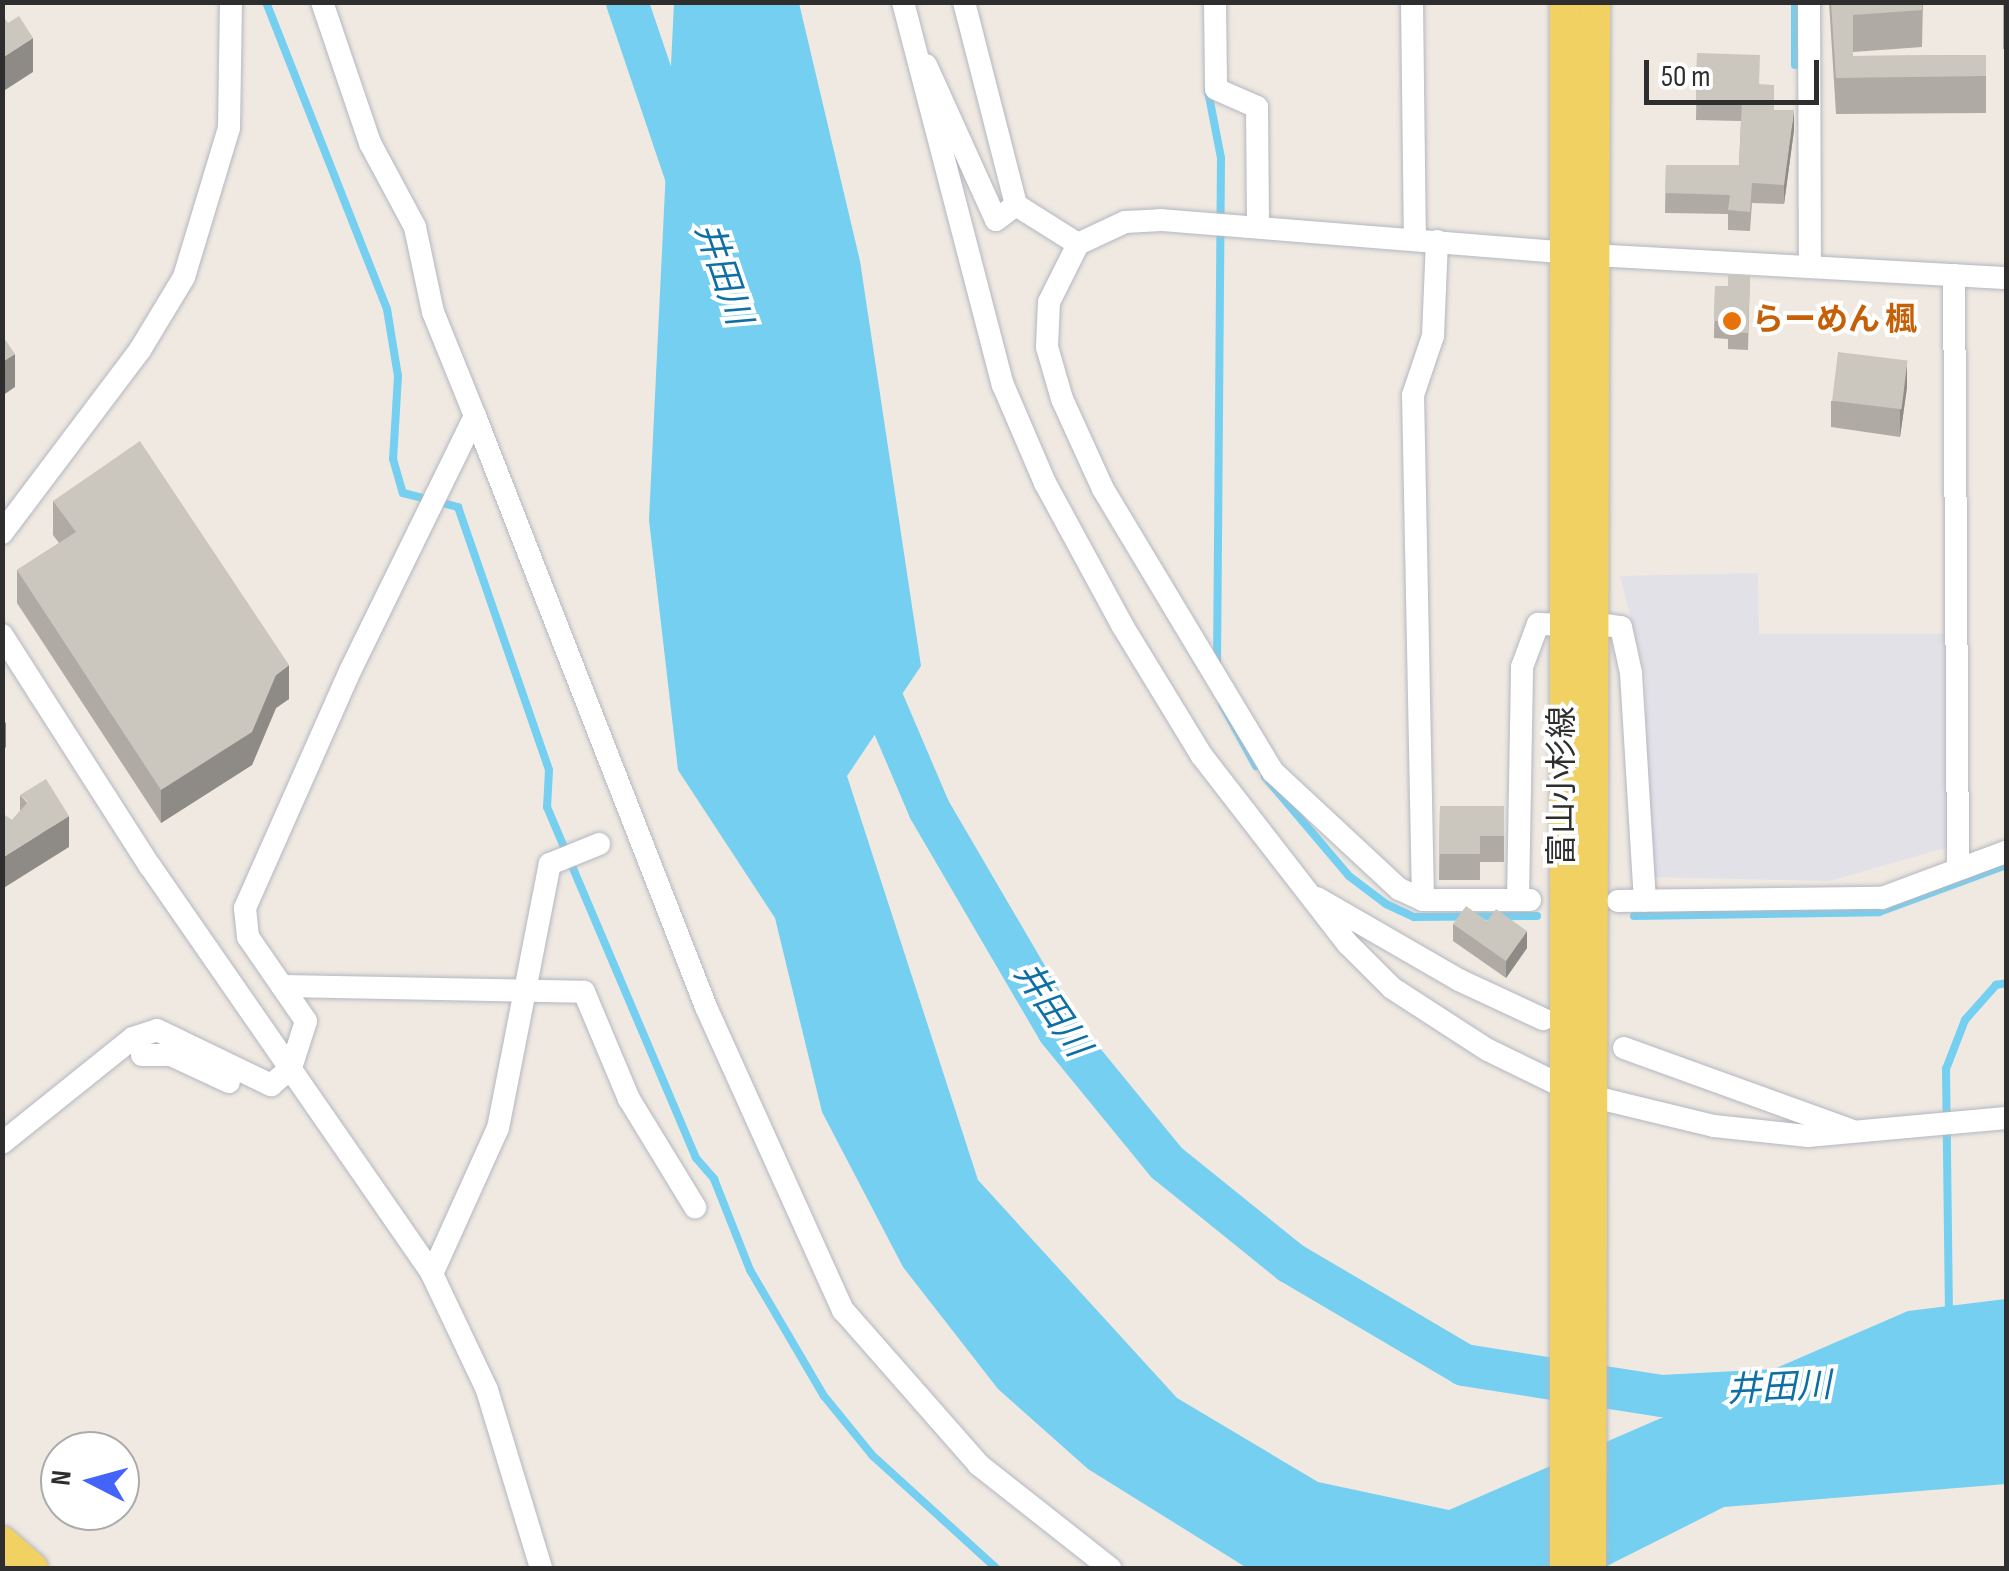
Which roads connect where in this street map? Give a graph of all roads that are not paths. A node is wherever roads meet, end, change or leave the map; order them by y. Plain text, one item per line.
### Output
1 (231, 2) edge
2 (322, 2) edge
3 (902, 2) edge
4 (964, 2) edge
5 (1215, 2) edge
6 (1412, 2) edge
7 (1566, 2) edge
8 (1595, 2) edge
9 (1809, 2) edge
10 (915, 50) junction
11 (1016, 205) junction
12 (1258, 227) junction
13 (1426, 241) junction
14 (1078, 244) junction
15 (1579, 254) junction
16 (1810, 267) junction
17 (1954, 275) junction
18 (2006, 278) edge
19 (475, 416) junction
20 (2, 533) edge
21 (1577, 624) junction
22 (2, 635) edge
23 (599, 844) dead end
24 (2006, 852) edge
25 (1958, 866) junction
26 (1301, 888) junction
27 (1424, 900) junction
28 (1618, 901) dead end
29 (1646, 901) junction
30 (282, 986) junction
31 (526, 991) junction
32 (1543, 1019) dead end
33 (1624, 1048) dead end
34 (142, 1055) dead end
35 (291, 1068) junction
36 (270, 1085) junction
37 (1577, 1099) junction
38 (1998, 1119) edge
39 (1854, 1132) junction
40 (2, 1143) edge
41 (694, 1208) dead end
42 (432, 1274) junction
43 (2, 1540) edge
44 (33, 1568) edge
45 (541, 1568) edge
46 (1110, 1568) edge
47 (1565, 1568) edge
48 (1591, 1568) edge

1 - 20 street
2 - 19 street
3 - 10 street
4 - 11 street
5 - 12 street
6 - 13 street
7 - 15 main road, 富山小杉線
8 - 15 main road, 富山小杉線
9 - 16 street
10 - 11 street
10 - 26 street
11 - 14 street
12 - 13 street
12 - 14 street
13 - 15 street
13 - 27 street
14 - 27 street
15 - 16 street
15 - 21 main road, 富山小杉線
16 - 17 street
17 - 18 street
17 - 25 street
19 - 30 street
19 - 46 street
21 - 27 street
21 - 29 street
21 - 37 main road, 富山小杉線
22 - 35 street
23 - 31 street
24 - 25 street
25 - 29 street
26 - 32 street
26 - 37 street
28 - 29 street
30 - 31 street
30 - 35 street
31 - 41 street
31 - 42 street
33 - 39 street
34 - 36 street
35 - 36 street
35 - 42 street
36 - 40 street
37 - 39 street
37 - 47 main road, 富山小杉線
37 - 48 main road, 富山小杉線
38 - 39 street
42 - 45 street
43 - 44 main road

